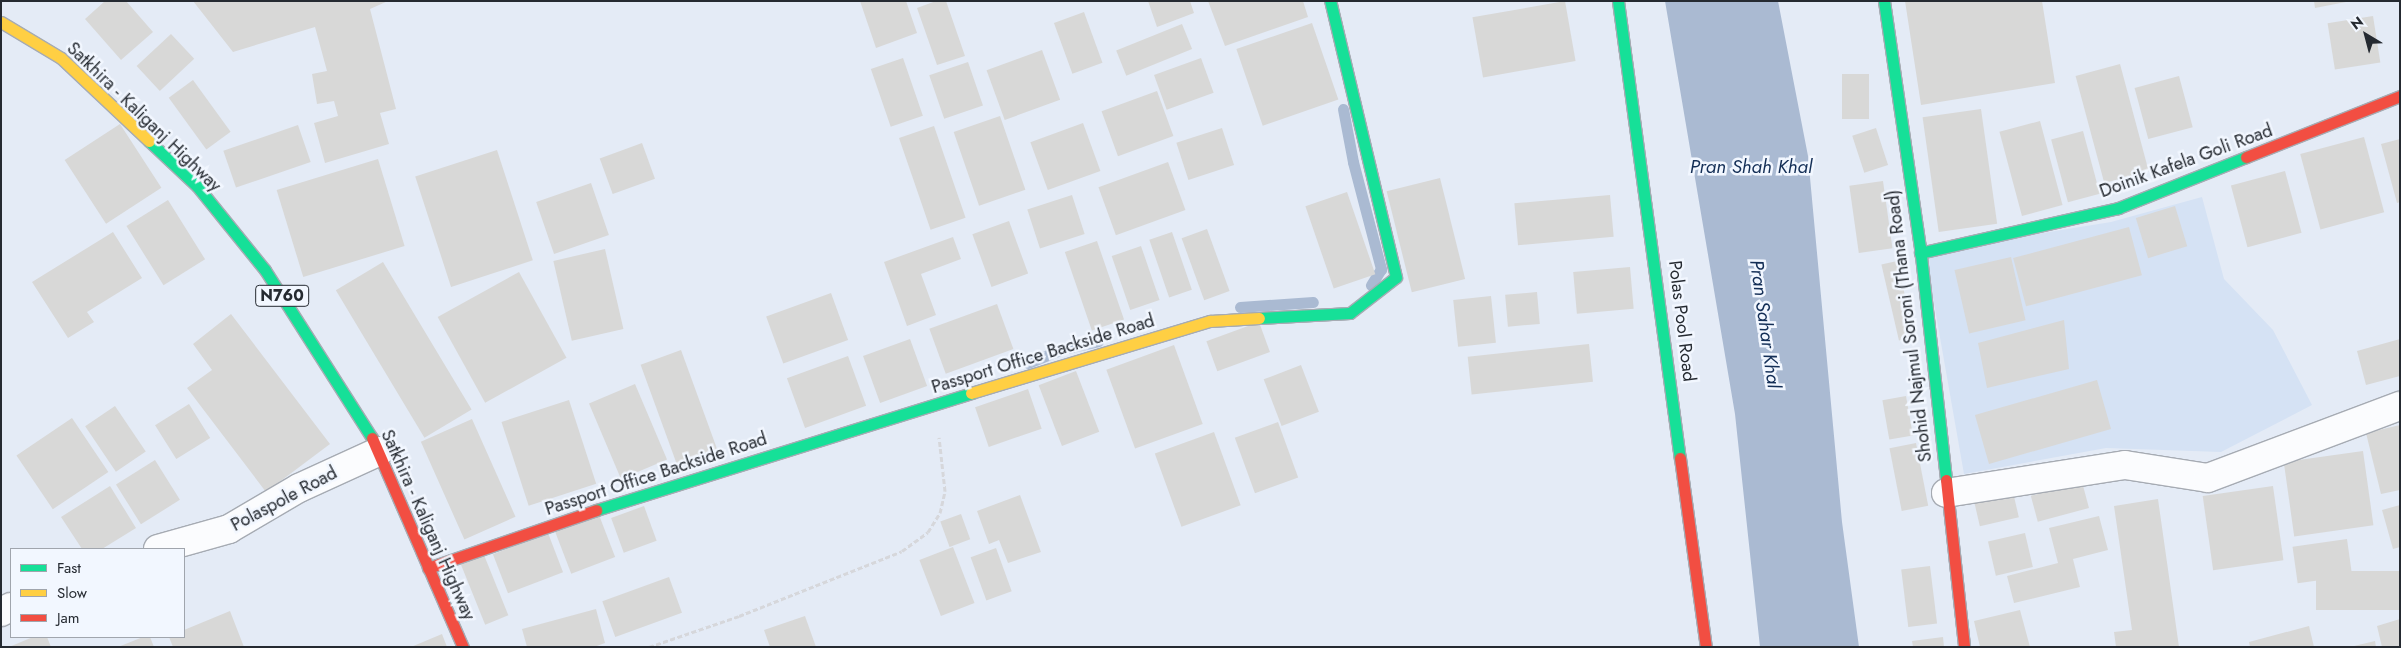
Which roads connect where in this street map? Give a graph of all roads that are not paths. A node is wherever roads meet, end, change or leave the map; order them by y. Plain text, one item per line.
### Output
1 (1330, 1) edge
2 (1618, 1) edge
3 (1884, 1) edge
4 (1, 22) edge
5 (2400, 96) edge
6 (1920, 253) junction
7 (2400, 406) edge
8 (380, 451) junction
9 (1946, 493) junction
10 (162, 548) edge
11 (428, 568) junction
12 (463, 647) edge
13 (1706, 647) edge
14 (1964, 647) edge

1 - 11 main road, Passport Office Backside Road
2 - 13 main road, Polas Pool Road
3 - 6 main road, Shohid Najmul Soroni (Thana Road)
4 - 8 main road, Satkhira - Kaliganj Highway / N760
5 - 6 main road, Doinik Kafela Goli Road
6 - 9 main road, Shohid Najmul Soroni (Thana Road)
7 - 9 street
8 - 10 street, Polaspole Road
8 - 11 main road, Satkhira - Kaliganj Highway / N760
9 - 14 main road, Shohid Najmul Soroni (Thana Road)
11 - 12 main road, Satkhira - Kaliganj Highway / N760

